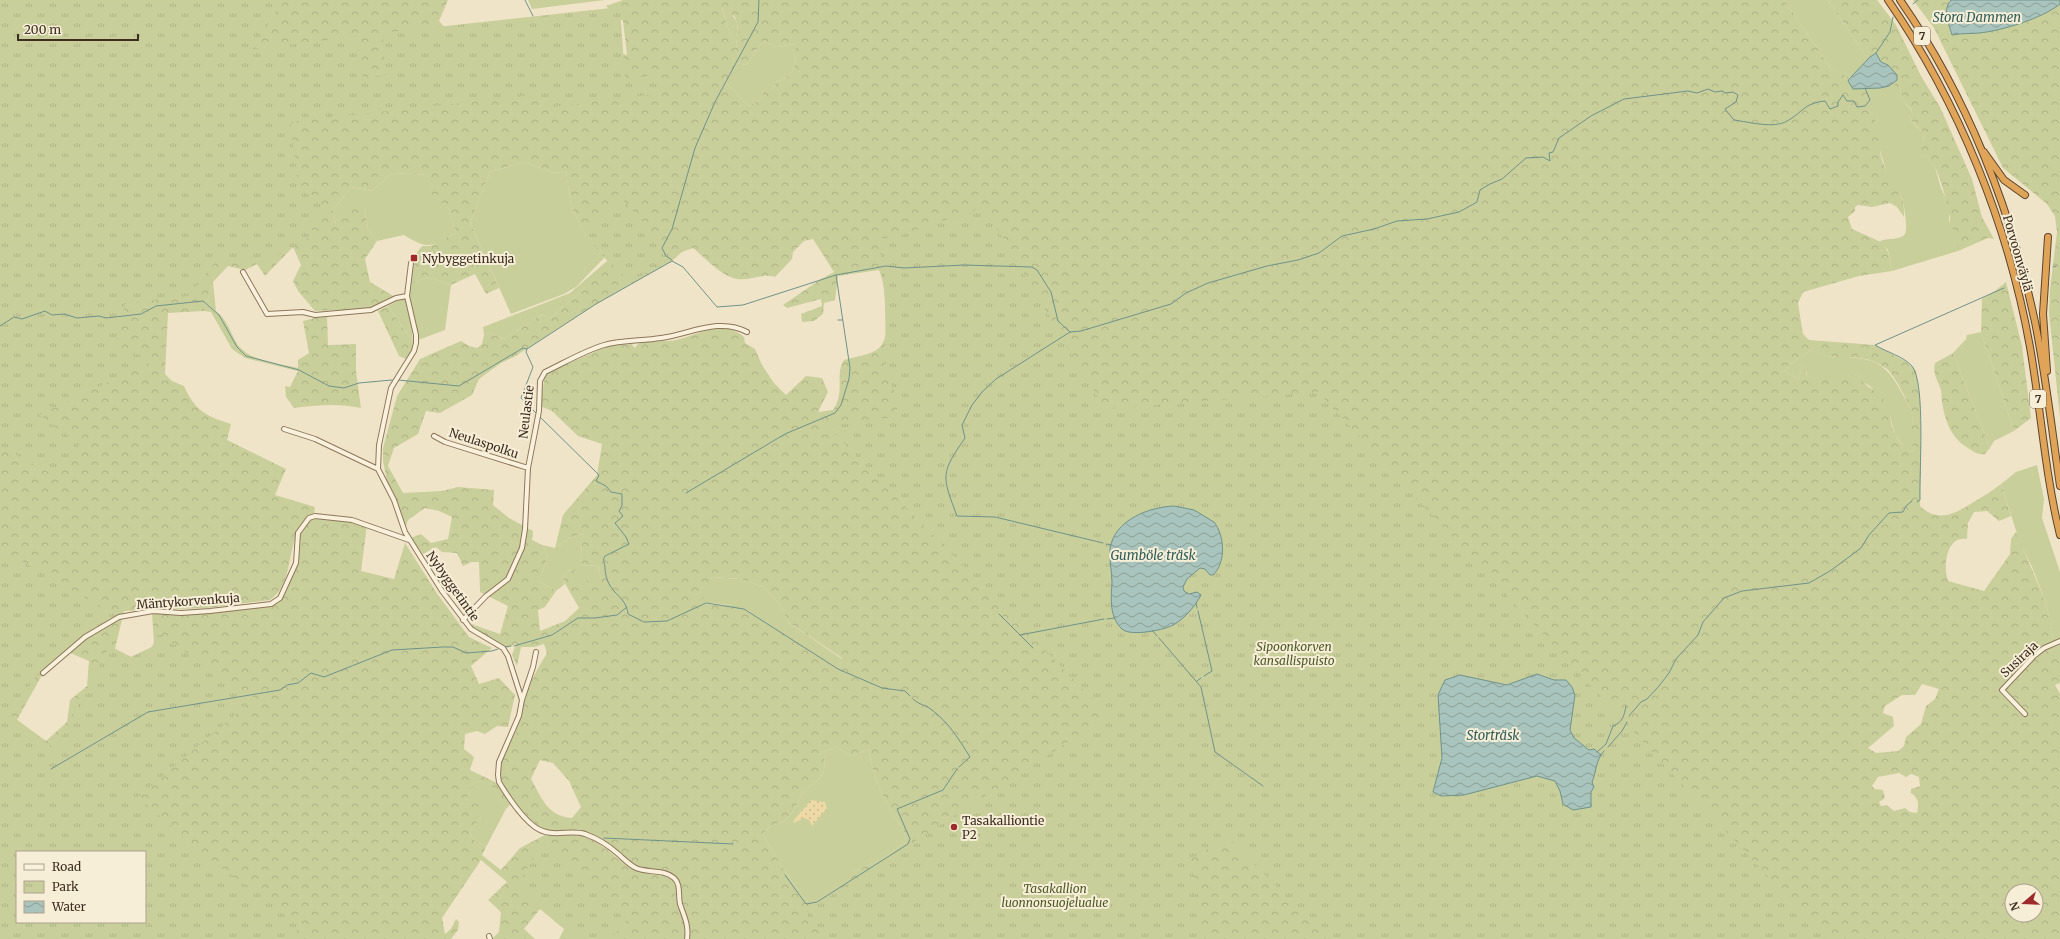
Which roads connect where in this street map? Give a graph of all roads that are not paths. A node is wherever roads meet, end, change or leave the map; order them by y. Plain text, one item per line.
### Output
1 (1888, 0) edge
2 (1900, 0) edge
3 (1978, 144) junction
4 (2025, 196) dead end
5 (2048, 237) dead end
6 (411, 263) dead end
7 (243, 272) dead end
8 (407, 296) junction
9 (747, 332) dead end
10 (2046, 391) junction
11 (284, 429) dead end
12 (434, 436) dead end
13 (528, 468) junction
14 (378, 469) junction
15 (2060, 486) edge
16 (2060, 535) edge
17 (409, 540) junction
18 (464, 620) junction
19 (2060, 640) edge
20 (536, 652) dead end
21 (43, 674) dead end
22 (522, 700) junction
23 (2025, 714) dead end
24 (687, 939) edge

1 - 16 highway, Porvoonväylä / 7
2 - 3 highway, Porvoonväylä / 7
3 - 4 highway
3 - 10 highway, Porvoonväylä / 7
5 - 10 highway
6 - 8 street, Nybyggetintie
7 - 8 street
8 - 14 street, Nybyggetintie
9 - 13 street, Neulastie
10 - 15 highway, Porvoonväylä / 7
11 - 14 street
12 - 13 street, Neulaspolku
13 - 18 street, Neulastie
14 - 17 street, Nybyggetintie
17 - 18 street, Nybyggetintie
17 - 21 street, Mäntykorvenkuja
18 - 22 street, Nybyggetintie
19 - 23 street, Susiraja
20 - 22 street
22 - 24 street, Nybyggetintie

